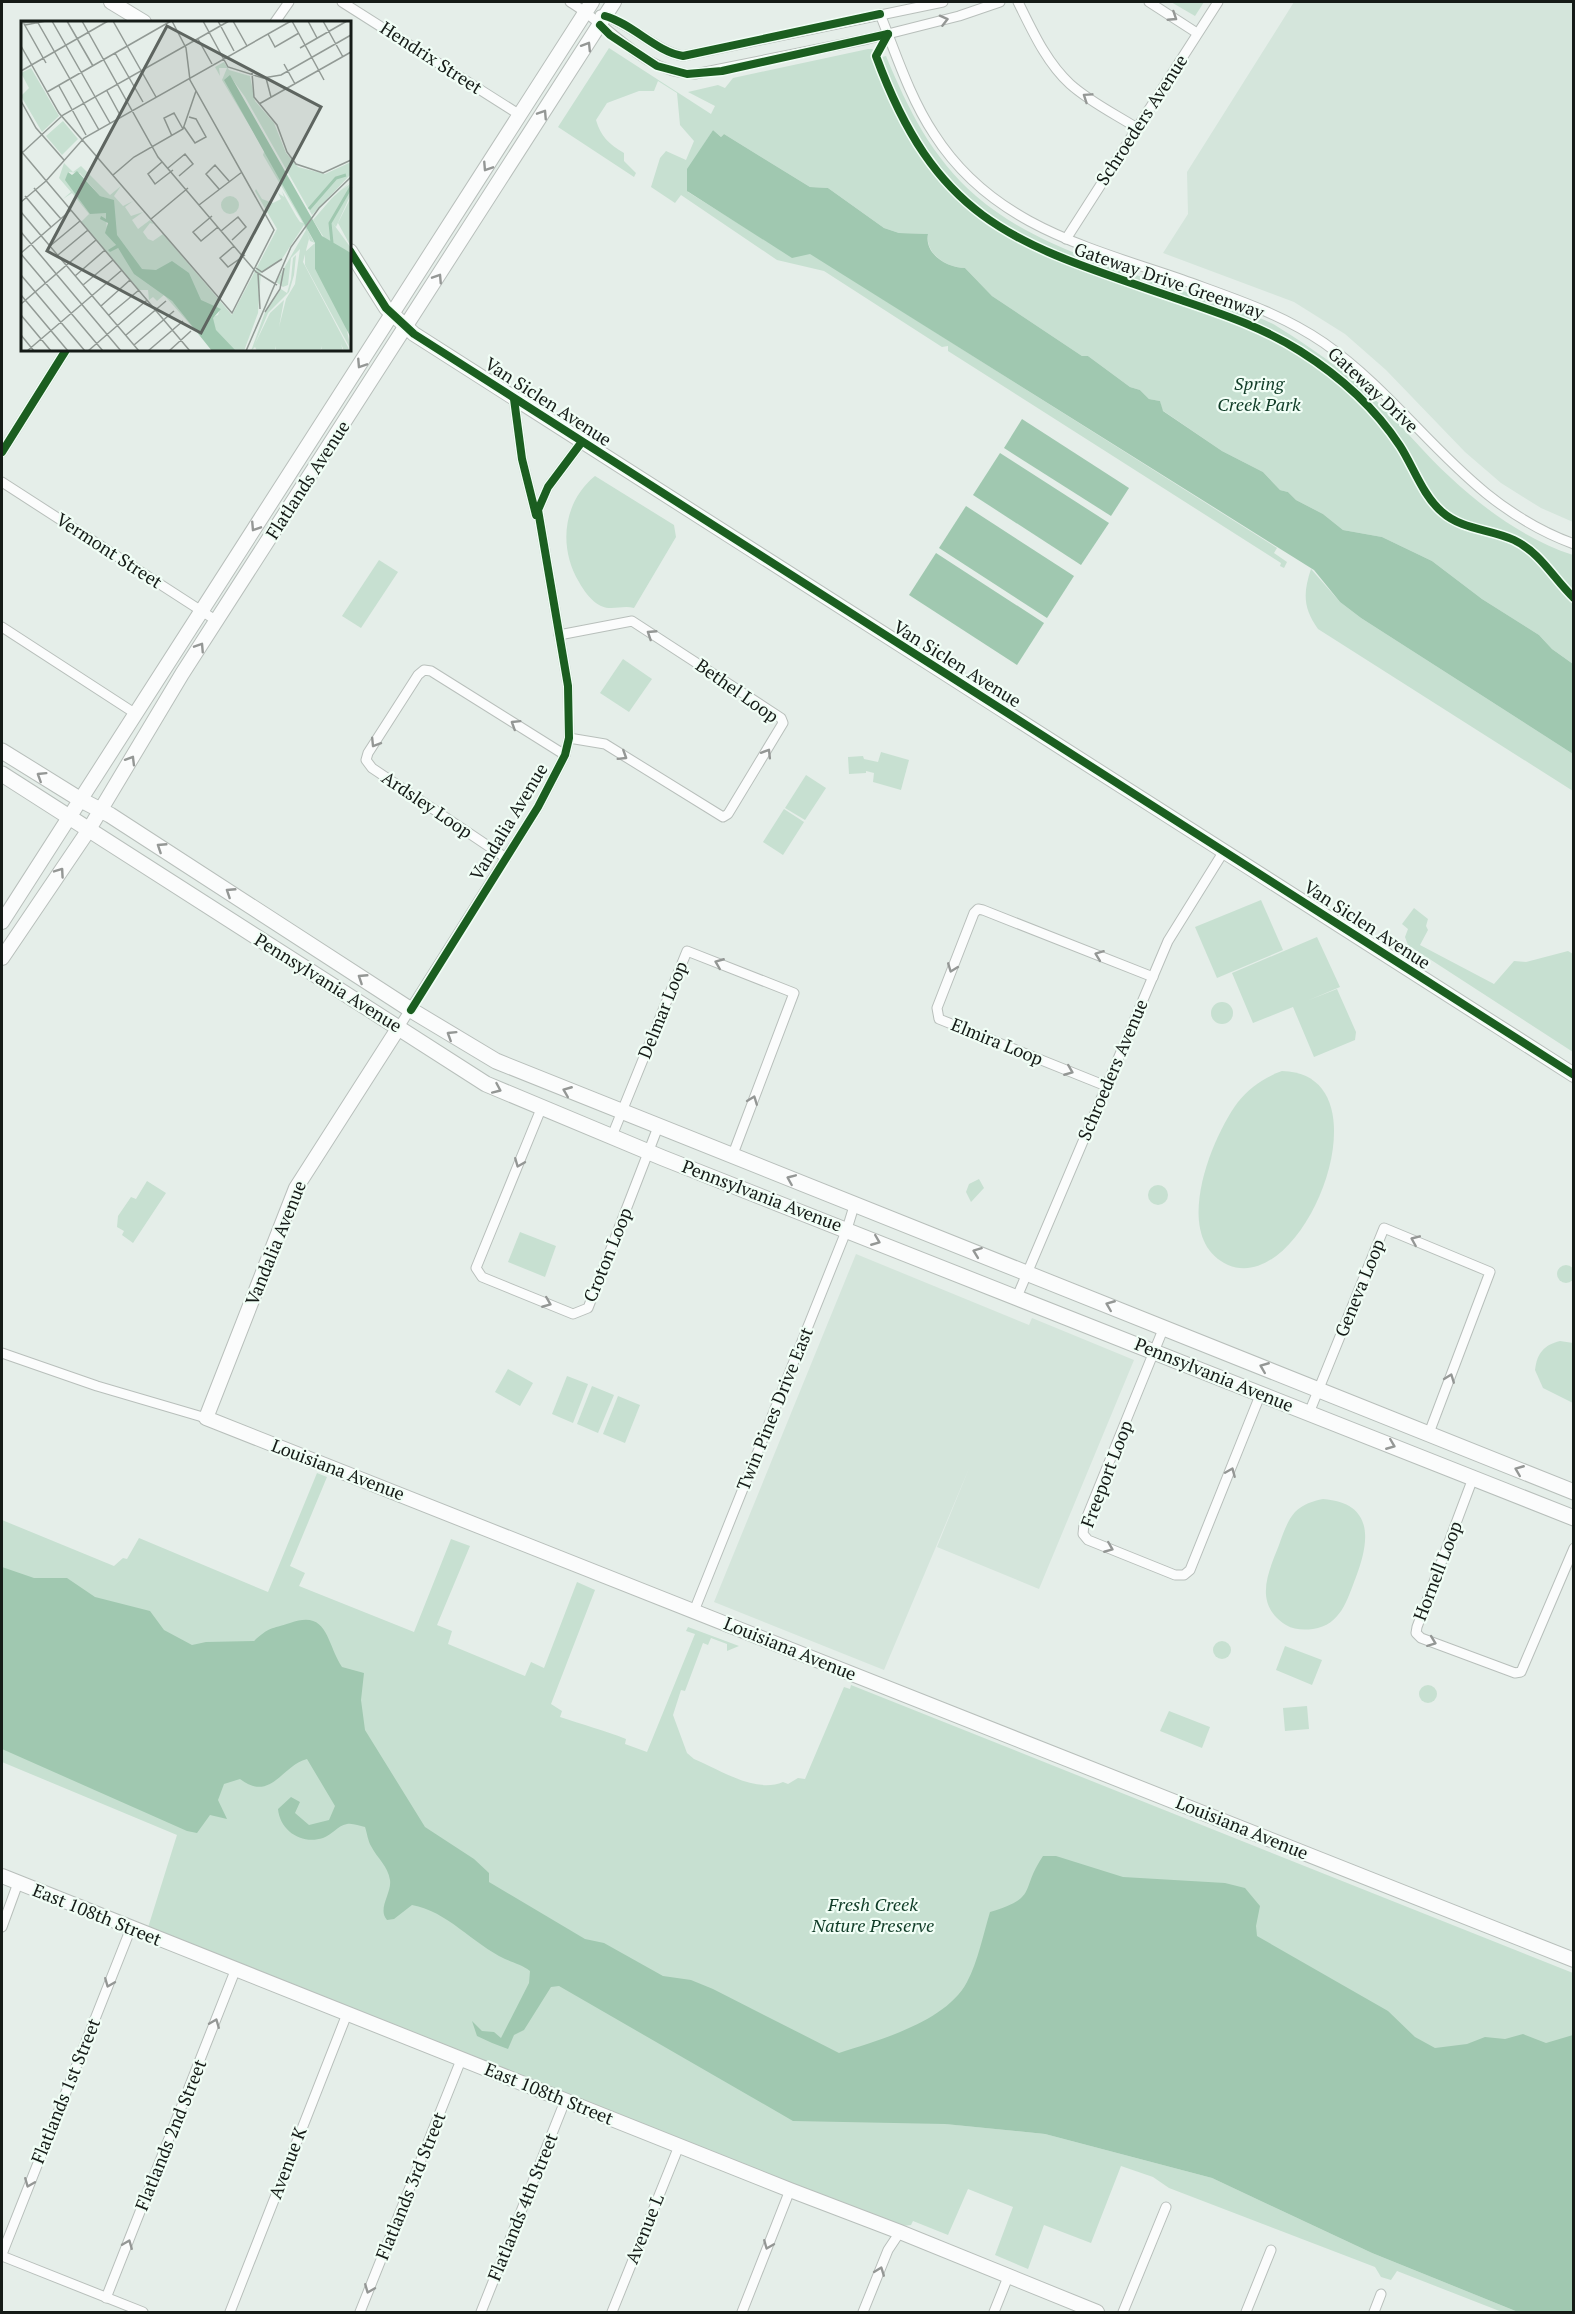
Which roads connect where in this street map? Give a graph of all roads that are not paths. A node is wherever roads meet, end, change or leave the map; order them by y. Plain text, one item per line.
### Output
1 (111, 2) edge
2 (289, 2) edge
3 (342, 2) edge
4 (570, 2) edge
5 (615, 2) edge
6 (943, 2) edge
7 (1000, 2) edge
8 (1018, 2) edge
9 (1149, 2) edge
10 (1218, 2) edge
11 (589, 6) edge
12 (880, 14) junction
13 (603, 20) junction
14 (142, 21) edge
15 (276, 21) edge
16 (1197, 33) junction
17 (888, 34) junction
18 (520, 115) junction
19 (1137, 128) junction
20 (1066, 239) junction
21 (351, 252) edge
22 (392, 314) junction
23 (406, 327) junction
24 (65, 351) edge
25 (514, 399) junction
26 (581, 443) junction
27 (2, 452) edge
28 (2, 482) edge
29 (540, 526) junction
30 (1574, 543) edge
31 (201, 610) junction
32 (217, 621) junction
33 (2, 627) edge
34 (559, 635) junction
35 (136, 714) junction
36 (569, 738) junction
37 (2, 752) edge
38 (565, 755) junction
39 (2, 774) edge
40 (81, 800) junction
41 (101, 810) junction
42 (69, 820) junction
43 (88, 831) junction
44 (1224, 851) junction
45 (506, 858) junction
46 (3, 914) edge
47 (2, 958) edge
48 (1153, 977) junction
49 (411, 1010) junction
50 (399, 1027) junction
51 (1574, 1075) edge
52 (1106, 1086) junction
53 (541, 1109) junction
54 (621, 1113) junction
55 (658, 1127) junction
56 (612, 1136) junction
57 (649, 1150) junction
58 (733, 1154) junction
59 (854, 1206) junction
60 (847, 1229) junction
61 (1027, 1271) junction
62 (1017, 1297) junction
63 (1164, 1327) junction
64 (1155, 1351) junction
65 (2, 1353) edge
66 (1318, 1389) junction
67 (1261, 1393) junction
68 (1309, 1413) junction
69 (206, 1418) junction
70 (1429, 1433) junction
71 (1473, 1478) junction
72 (1574, 1492) edge
73 (1574, 1518) edge
74 (1574, 1548) edge
75 (694, 1611) junction
76 (2, 1876) edge
77 (18, 1883) junction
78 (2, 1927) edge
79 (131, 1928) junction
80 (1574, 1960) edge
81 (235, 1971) junction
82 (347, 2014) junction
83 (461, 2060) junction
84 (565, 2101) junction
85 (678, 2146) junction
86 (790, 2190) junction
87 (1166, 2207) dead end
88 (900, 2232) junction
89 (1271, 2250) dead end
90 (2, 2255) edge
91 (1008, 2277) junction
92 (1381, 2294) dead end
93 (106, 2298) junction
94 (142, 2313) edge
95 (230, 2313) edge
96 (360, 2313) edge
97 (481, 2313) edge
98 (612, 2313) edge
99 (742, 2313) edge
100 (863, 2313) edge
101 (994, 2313) edge
102 (1097, 2313) edge
103 (1123, 2313) edge
104 (1246, 2313) edge
105 (1374, 2313) edge

1 - 14 street
2 - 15 street
3 - 18 street, Hendrix Street
4 - 11 street
5 - 13 street, Flatlands Avenue
6 - 12 street
17 -> 7 street
19 -> 8 street
9 -> 16 street
10 - 16 street, Schroeders Avenue
11 - 13 street
11 - 18 street, Flatlands Avenue
12 - 13 street
12 - 17 street, Gateway Drive
13 - 17 street
23 -> 13 street, Flatlands Avenue
16 - 19 street, Schroeders Avenue
17 - 20 street, Gateway Drive
18 -> 22 street, Flatlands Avenue
19 - 20 street, Schroeders Avenue
20 - 30 street, Gateway Drive
21 - 22 street, Van Siclen Avenue
22 - 23 street, Van Siclen Avenue
22 -> 31 street, Flatlands Avenue
23 - 25 street, Van Siclen Avenue
23 - 32 street, Flatlands Avenue
24 - 27 street
25 - 26 street, Van Siclen Avenue
25 - 29 street, Vandalia Avenue
26 - 29 street, Vandalia Avenue
26 - 44 street, Van Siclen Avenue
28 - 31 street, Vermont Street
29 - 34 street, Vandalia Avenue
31 - 32 street, Vermont Street
31 - 35 street, Flatlands Avenue
41 -> 32 street, Flatlands Avenue
33 - 35 street
34 - 36 street, Vandalia Avenue
36 -> 34 street, Bethel Loop
35 - 40 street, Flatlands Avenue
36 - 38 street, Vandalia Avenue
40 -> 37 main road, Pennsylvania Avenue
38 - 45 street, Vandalia Avenue
38 -> 45 street, Ardsley Loop
39 - 42 main road, Pennsylvania Avenue
40 - 41 main road, Pennsylvania Avenue
40 - 42 street, Flatlands Avenue
41 - 43 street, Flatlands Avenue
49 -> 41 main road, Pennsylvania Avenue
42 - 43 main road, Pennsylvania Avenue
42 - 46 street, Flatlands Avenue
47 -> 43 street, Flatlands Avenue
43 - 50 main road, Pennsylvania Avenue
44 - 48 street, Schroeders Avenue
44 - 51 street, Van Siclen Avenue
45 - 49 street, Vandalia Avenue
48 - 52 street, Schroeders Avenue
48 -> 52 street, Elmira Loop
49 - 50 street, Vandalia Avenue
54 -> 49 main road, Pennsylvania Avenue
50 -> 53 main road, Pennsylvania Avenue
50 - 69 street, Vandalia Avenue
52 - 61 street, Schroeders Avenue
53 - 56 main road, Pennsylvania Avenue
53 -> 57 street, Croton Loop
54 - 55 main road, Pennsylvania Avenue
54 - 56 street, Delmar Loop
58 -> 54 street, Delmar Loop
55 - 57 street, Croton Loop
55 - 58 main road, Pennsylvania Avenue
56 - 57 main road, Pennsylvania Avenue
57 - 60 main road, Pennsylvania Avenue
59 -> 58 main road, Pennsylvania Avenue
59 - 60 street, Twin Pines Drive East
61 -> 59 main road, Pennsylvania Avenue
60 -> 62 main road, Pennsylvania Avenue
60 - 75 street, Twin Pines Drive East
61 - 62 street, Schroeders Avenue
63 -> 61 main road, Pennsylvania Avenue
62 - 64 main road, Pennsylvania Avenue
63 - 64 street, Freeport Loop
66 -> 63 main road, Pennsylvania Avenue
64 - 67 main road, Pennsylvania Avenue
64 -> 67 street, Freeport Loop
65 - 69 street, Louisiana Avenue
66 - 68 street, Geneva Loop
66 - 70 main road, Pennsylvania Avenue
70 -> 66 street, Geneva Loop
67 - 68 main road, Pennsylvania Avenue
68 -> 71 main road, Pennsylvania Avenue
69 - 75 street, Louisiana Avenue
72 -> 70 main road, Pennsylvania Avenue
71 - 73 main road, Pennsylvania Avenue
71 -> 74 street, Hornell Loop
75 - 80 street, Louisiana Avenue
76 - 77 street, East 108th Street
77 - 78 street
77 - 79 street, East 108th Street
79 - 81 street, East 108th Street
79 -> 90 street, Flatlands 1st Street
81 - 82 street, East 108th Street
93 -> 81 street, Flatlands 2nd Street
82 - 83 street, East 108th Street
82 - 95 street, Avenue K
83 - 84 street, East 108th Street
83 -> 96 street, Flatlands 3rd Street
84 - 85 street, East 108th Street
84 - 97 street, Flatlands 4th Street
85 - 86 street, East 108th Street
85 - 98 street, Avenue L
86 - 88 street, East 108th Street
86 -> 99 street
87 - 103 street
88 - 91 street, East 108th Street
100 -> 88 street
89 - 104 street
90 - 93 street
91 - 101 street
91 - 102 street, East 108th Street
92 - 105 street
93 - 94 street

